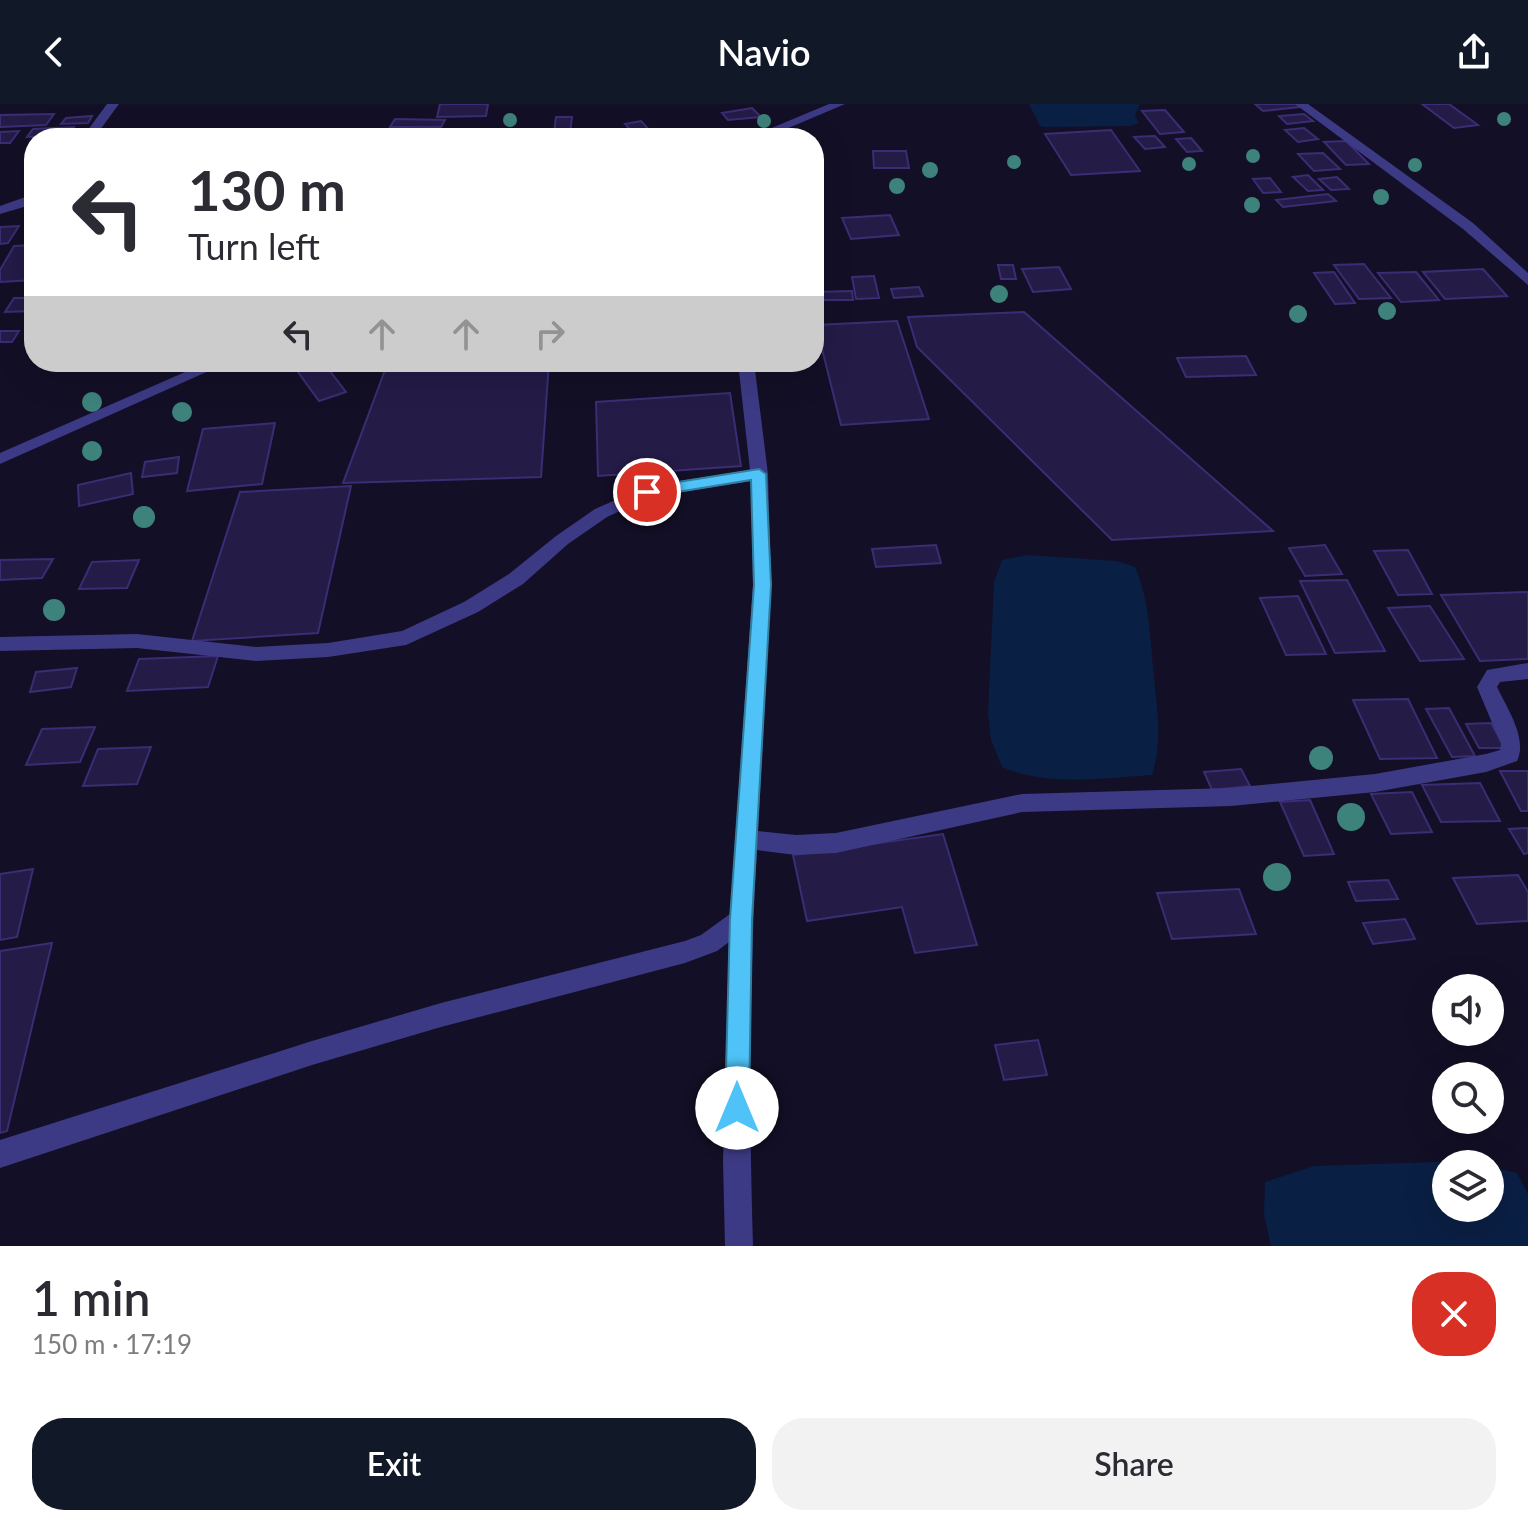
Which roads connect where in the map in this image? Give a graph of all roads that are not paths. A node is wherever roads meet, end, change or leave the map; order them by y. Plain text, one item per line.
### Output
1 (113, 104) edge
2 (839, 104) edge
3 (1301, 104) edge
4 (95, 128) edge
5 (779, 128) edge
6 (24, 202) edge
7 (0, 210) edge
8 (1528, 281) edge
9 (198, 372) edge
10 (747, 372) edge
11 (0, 459) edge
12 (759, 474) junction
13 (0, 644) edge
14 (1528, 671) edge
15 (748, 839) junction
16 (741, 919) junction
17 (0, 1154) edge
18 (739, 1246) edge

1 - 4 street
2 - 5 street
3 - 8 street
6 - 7 street
9 - 11 street
10 - 12 street
12 - 13 street
12 - 15 street
14 - 15 street
15 - 16 street
16 - 17 street
16 - 18 street

